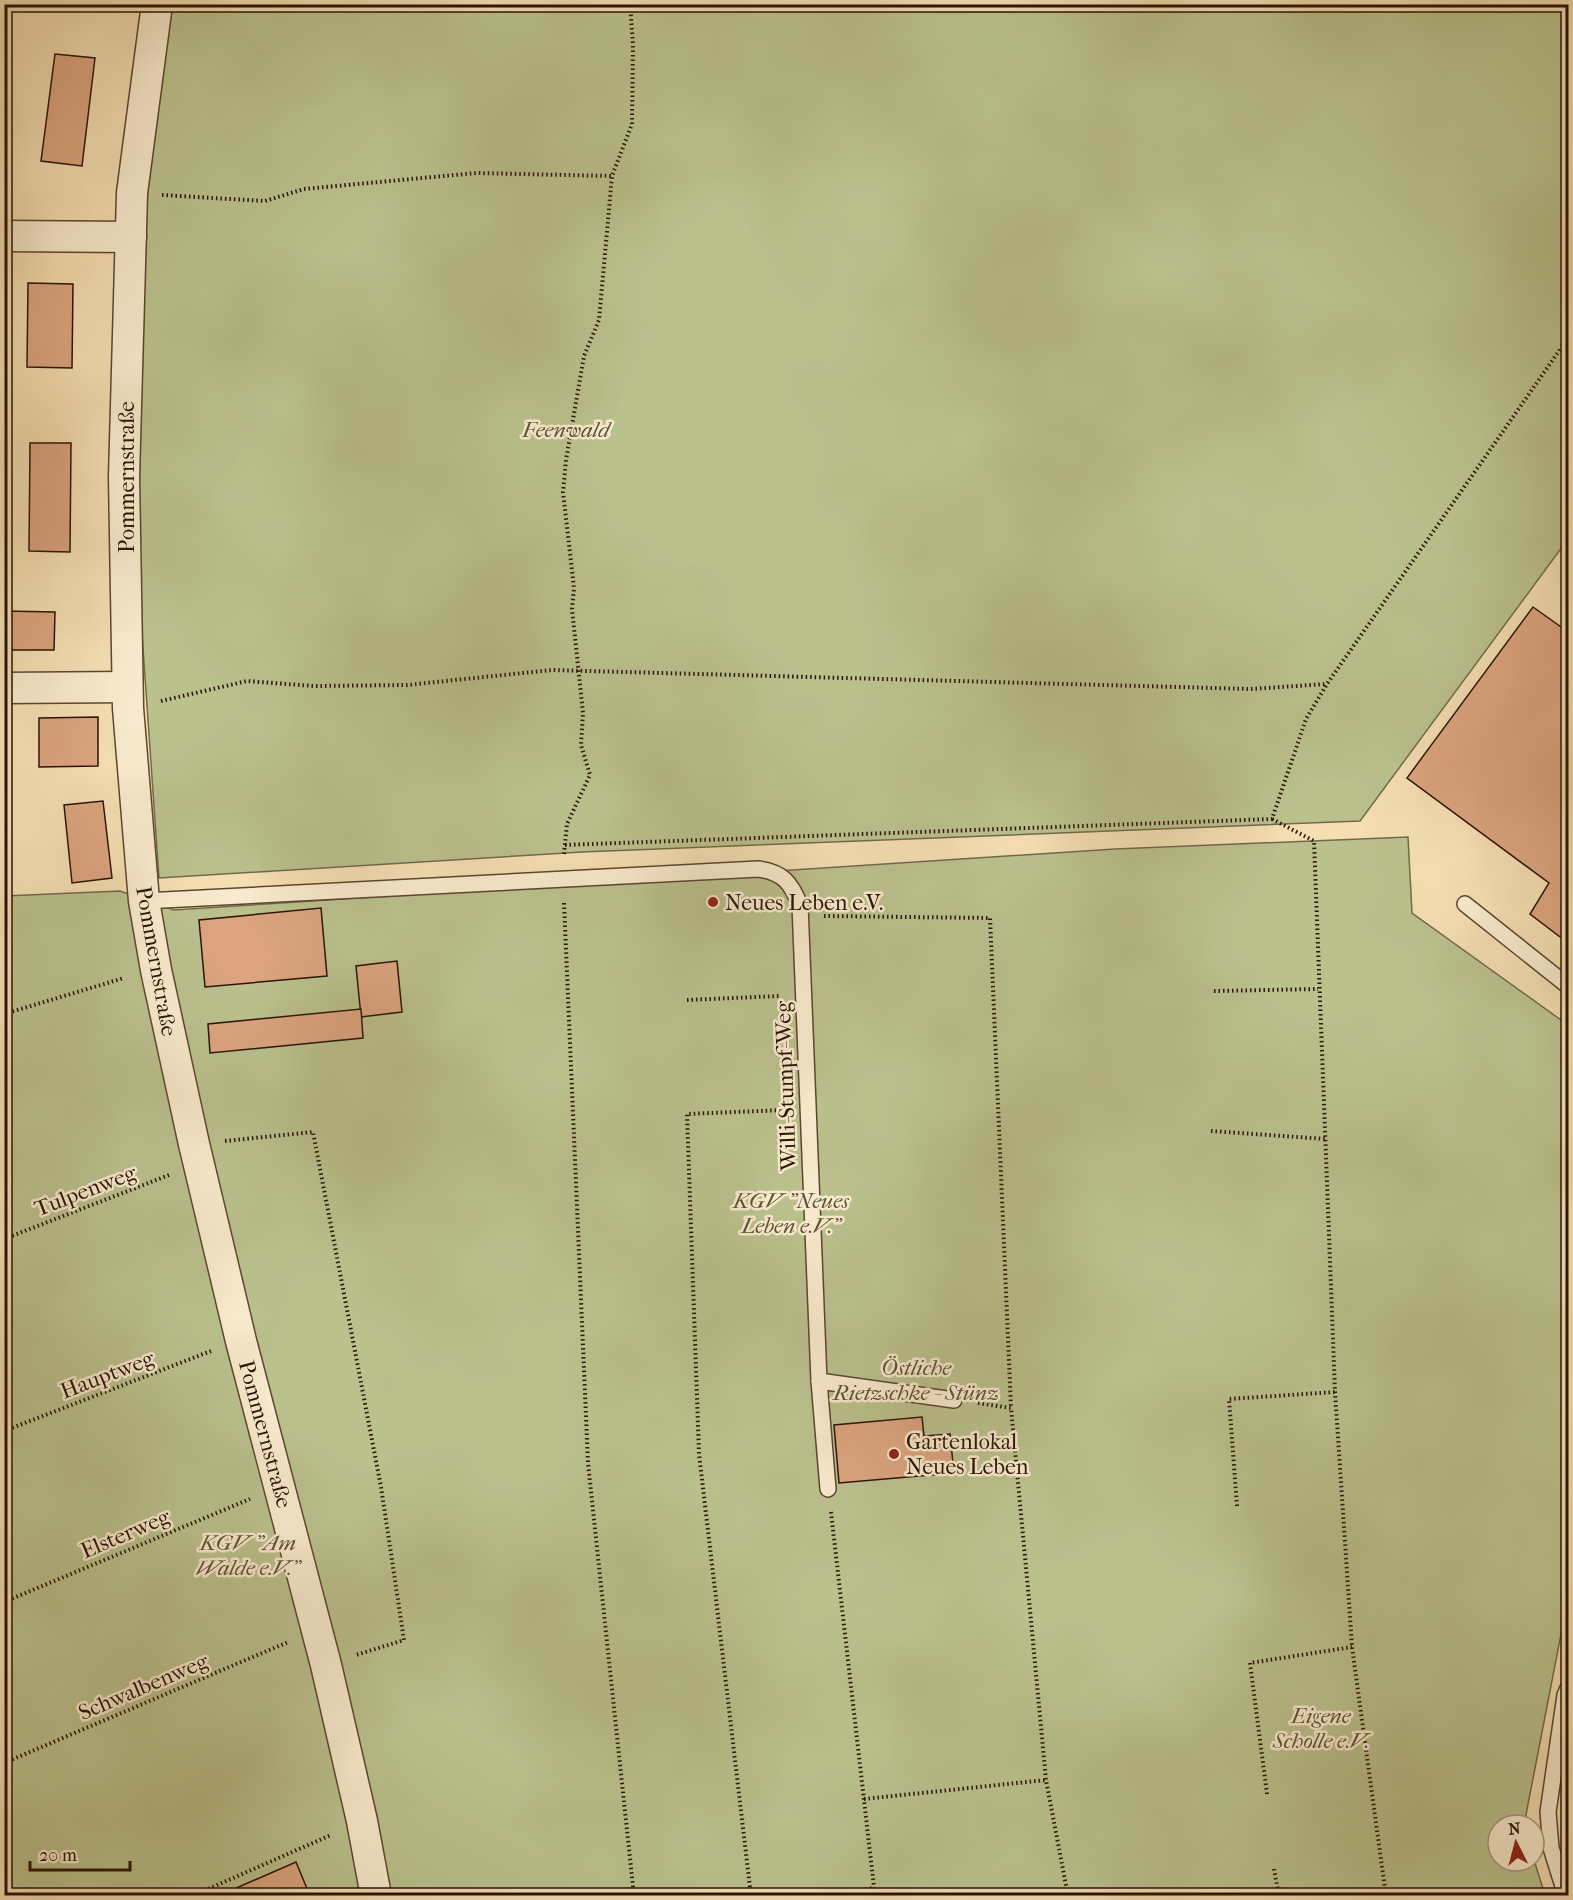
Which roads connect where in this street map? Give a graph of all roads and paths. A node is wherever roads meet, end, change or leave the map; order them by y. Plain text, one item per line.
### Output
1 (157, 4) edge
2 (630, 4) edge
3 (612, 176) junction
4 (132, 193) junction
5 (4, 236) edge
6 (131, 237) junction
7 (1569, 338) edge
8 (580, 670) junction
9 (1327, 684) junction
10 (4, 688) edge
11 (128, 698) junction
12 (1272, 819) junction
13 (563, 878) junction
14 (144, 901) junction
15 (1465, 904) dead end
16 (800, 916) junction
17 (134, 975) dead end
18 (1569, 986) edge
19 (1318, 988) junction
20 (1214, 990) dead end
21 (804, 994) junction
22 (687, 1000) dead end
23 (4, 1014) edge
24 (808, 1109) junction
25 (1211, 1131) dead end
26 (1326, 1139) junction
27 (194, 1144) junction
28 (177, 1172) dead end
29 (4, 1239) edge
30 (214, 1350) dead end
31 (819, 1381) junction
32 (1335, 1392) junction
33 (954, 1400) joint
34 (1011, 1408) junction
35 (4, 1431) edge
36 (828, 1489) joint
37 (259, 1495) dead end
38 (1237, 1506) dead end
39 (4, 1602) edge
40 (295, 1639) dead end
41 (1352, 1647) junction
42 (326, 1665) junction
43 (1569, 1688) edge
44 (4, 1763) edge
45 (1046, 1780) junction
46 (1267, 1794) dead end
47 (864, 1799) junction
48 (340, 1831) dead end
49 (1274, 1869) dead end
50 (874, 1888) junction
51 (192, 1896) edge
52 (376, 1896) edge
53 (634, 1896) edge
54 (752, 1896) edge
55 (812, 1896) edge
56 (875, 1896) edge
57 (1068, 1896) edge
58 (1279, 1896) edge
59 (1386, 1896) edge
60 (1566, 1896) edge

1 - 4 street, Pommernstraße
2 - 3 path
3 - 4 path
3 - 8 path
4 - 6 street, Pommernstraße
5 - 6 street
6 - 11 street, Pommernstraße
7 - 9 path
8 - 9 path
8 - 11 path
8 - 12 path
9 - 12 path
10 - 11 street
11 - 14 street, Pommernstraße
12 - 19 path
13 - 14 lane
13 - 16 lane, Willi-Stumpf-Weg
13 - 53 path
14 - 27 street, Pommernstraße
15 - 18 lane
16 - 21 lane, Willi-Stumpf-Weg
16 - 34 path
17 - 23 path
19 - 20 path
19 - 26 path
21 - 22 path
21 - 24 lane, Willi-Stumpf-Weg
24 - 31 lane, Willi-Stumpf-Weg
24 - 54 path
25 - 26 path
26 - 32 path
27 - 42 street, Pommernstraße
27 - 42 path
28 - 29 path, Tulpenweg
30 - 35 path, Hauptweg
31 - 33 lane
31 - 36 lane, Willi-Stumpf-Weg
32 - 38 path
32 - 41 path
33 - 34 path
34 - 45 path
36 - 47 path
37 - 39 path, Elsterweg
40 - 44 path, Schwalbenweg
41 - 46 path
41 - 59 path
42 - 52 street, Pommernstraße
43 - 60 lane
45 - 47 path
45 - 57 path
47 - 50 path
48 - 51 path
49 - 58 path
50 - 55 path
50 - 56 path

